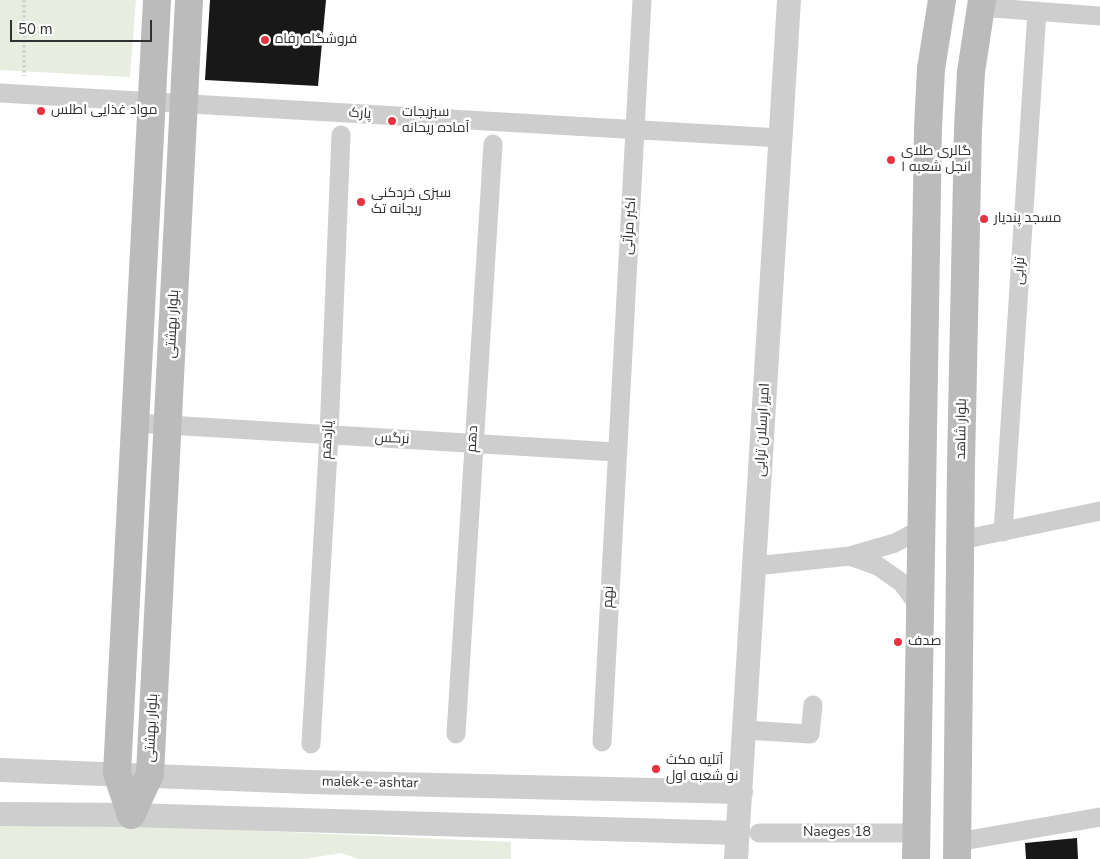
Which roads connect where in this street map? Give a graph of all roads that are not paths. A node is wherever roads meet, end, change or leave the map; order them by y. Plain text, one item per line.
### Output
1 (157, 0) edge
2 (189, 0) edge
3 (642, 0) edge
4 (789, 0) edge
5 (942, 0) edge
6 (981, 3) edge
7 (1037, 11) junction
8 (1100, 16) edge
9 (0, 93) edge
10 (152, 102) junction
11 (184, 103) junction
12 (636, 129) junction
13 (341, 135) dead end
14 (780, 138) junction
15 (493, 144) dead end
16 (135, 423) junction
17 (168, 425) junction
18 (328, 435) junction
19 (473, 444) junction
20 (616, 452) junction
21 (1100, 511) edge
22 (921, 529) junction
23 (1003, 532) junction
24 (961, 540) junction
25 (850, 556) junction
26 (755, 566) junction
27 (920, 607) junction
28 (813, 704) dead end
29 (745, 730) junction
30 (456, 734) dead end
31 (602, 742) dead end
32 (311, 744) dead end
33 (0, 770) edge
34 (117, 773) junction
35 (150, 774) junction
36 (741, 792) junction
37 (0, 814) edge
38 (131, 815) junction
39 (1100, 817) edge
40 (748, 833) junction
41 (916, 846) edge
42 (957, 851) edge
43 (736, 859) edge

1 - 10 main road
2 - 11 main road, بلوار بهشتی
3 - 12 street, اکبر مرآتی
4 - 14 street, امیر ارسلان ترابی
5 - 22 main road
6 - 7 street
6 - 24 main road, بلوار شاهد
7 - 8 street
7 - 23 street, ترابی
9 - 10 street, پارک
10 - 11 street, پارک
10 - 16 main road
11 - 12 street, پارک
11 - 17 main road, بلوار بهشتی
12 - 14 street, پارک
12 - 20 street, اکبر مرآتی
13 - 18 street, یازدهم
14 - 26 street, امیر ارسلان ترابی
15 - 19 street, دهم
16 - 17 street, نرگس
16 - 34 main road
17 - 18 street, نرگس
17 - 35 main road, بلوار بهشتی
18 - 19 street, نرگس
18 - 32 street, یازدهم
19 - 20 street, نرگس
19 - 30 street, دهم
20 - 31 street, نهم
21 - 23 street
22 - 25 street
22 - 27 main road
23 - 24 street
24 - 42 main road, بلوار شاهد
25 - 26 street
25 - 27 street
26 - 29 street, امیر ارسلان ترابی
27 - 41 main road
28 - 29 street
29 - 36 street, امیر ارسلان ترابی
33 - 34 street, malek-e-ashtar
34 - 35 street, malek-e-ashtar
34 - 38 main road
35 - 36 street, malek-e-ashtar
35 - 38 main road, بلوار بهشتی
36 - 40 street, امیر ارسلان ترابی
37 - 38 street
38 - 40 street
39 - 42 street
40 - 41 street, Naeges 18
40 - 43 street, امیر ارسلان ترابی

